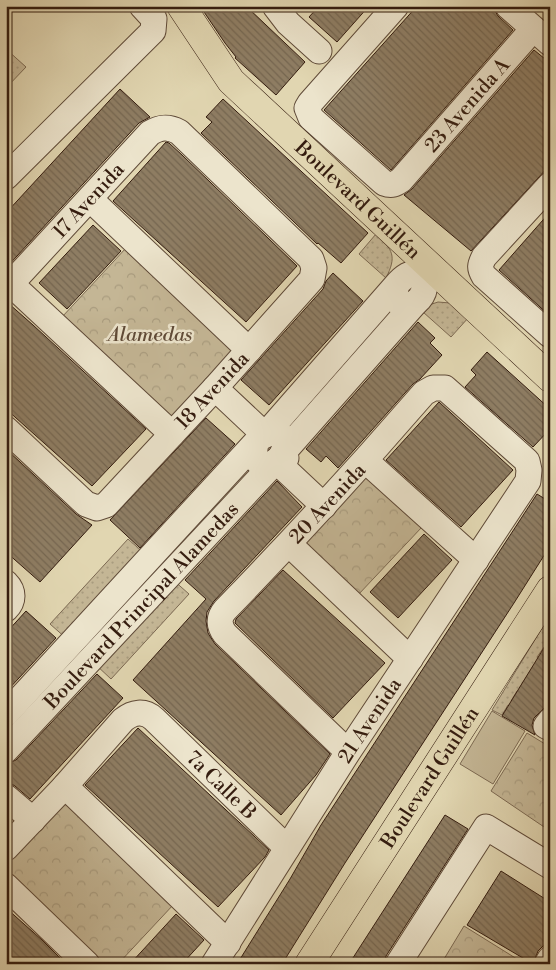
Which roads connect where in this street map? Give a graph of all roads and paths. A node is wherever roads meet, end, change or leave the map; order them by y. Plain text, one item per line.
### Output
1 (142, 6) edge
2 (181, 6) edge
3 (396, 6) edge
4 (508, 6) edge
5 (289, 12) edge
6 (541, 36) edge
7 (319, 52) dead end
8 (6, 177) edge
9 (550, 185) edge
10 (90, 199) junction
11 (406, 245) junction
12 (312, 279) joint
13 (399, 282) junction
14 (9, 286) edge
15 (451, 288) junction
16 (419, 300) junction
17 (550, 334) edge
18 (249, 350) junction
19 (550, 378) edge
20 (210, 392) junction
21 (6, 429) edge
22 (172, 434) junction
23 (260, 439) junction
24 (279, 458) junction
25 (366, 461) junction
26 (528, 481) joint
27 (328, 502) junction
28 (289, 544) junction
29 (476, 560) junction
30 (550, 590) edge
31 (410, 659) junction
32 (6, 714) edge
33 (6, 750) edge
34 (348, 752) junction
35 (65, 786) junction
36 (6, 797) edge
37 (17, 830) edge
38 (287, 848) junction
39 (550, 866) edge
40 (6, 886) edge
41 (228, 943) junction
42 (550, 959) edge
43 (87, 964) edge
44 (214, 964) edge
45 (309, 964) edge
46 (398, 964) edge
47 (547, 964) edge

1 - 8 street
2 - 11 main road, Boulevard Guillén
3 - 6 street, 23 Avenida A
4 - 6 street
5 - 7 street
9 - 17 street
10 - 12 street, 17 Avenida
10 - 14 street, 17 Avenida
10 - 18 street
11 - 13 street
11 - 15 main road, Boulevard Guillén
12 - 18 street, 18 Avenida
13 - 16 street
13 - 23 street, Boulevard Principal Alamedas
14 - 22 street
15 - 16 street, Boulevard Principal Alamedas
15 - 19 main road, Boulevard Guillén
16 - 24 street, Boulevard Principal Alamedas
18 - 20 street, 18 Avenida
20 - 22 street, 18 Avenida
20 - 23 street
21 - 22 street, 18 Avenida
23 - 24 street
23 - 32 street, Boulevard Principal Alamedas
24 - 27 street
24 - 33 street, Boulevard Principal Alamedas
25 - 26 street, 20 Avenida
25 - 27 street, 20 Avenida
25 - 29 street
26 - 29 street, 21 Avenida
27 - 28 street, 20 Avenida
28 - 31 street
28 - 34 street, 20 Avenida
29 - 31 street, 21 Avenida
30 - 45 main road, Boulevard Guillén
31 - 34 street, 21 Avenida
34 - 38 street, 21 Avenida
35 - 37 street
35 - 38 street, 7a Calle B
35 - 41 street
36 - 37 street
38 - 41 street, 21 Avenida
39 - 46 street
40 - 43 street
41 - 44 street, 21 Avenida
42 - 47 street

